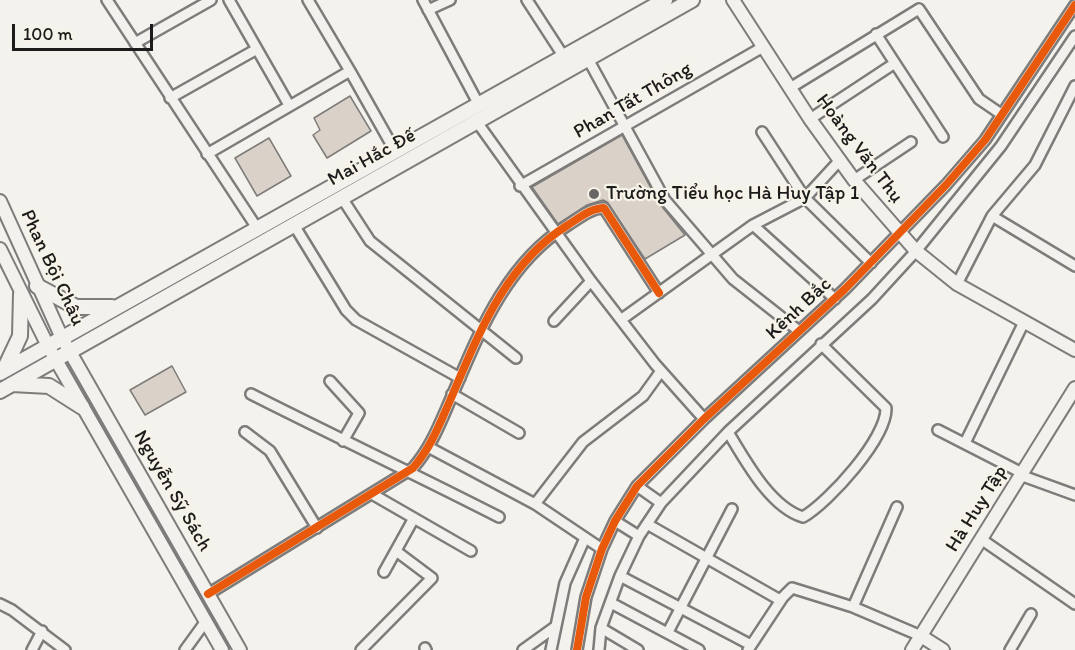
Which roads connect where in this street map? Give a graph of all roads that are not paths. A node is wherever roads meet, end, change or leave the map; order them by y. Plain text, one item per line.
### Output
1 (107, 0) edge
2 (211, 0) edge
3 (229, 0) edge
4 (308, 0) edge
5 (423, 0) edge
6 (450, 0) edge
7 (527, 0) edge
8 (665, 0) edge
9 (692, 0) edge
10 (733, 0) edge
11 (1074, 7) edge
12 (428, 10) junction
13 (633, 26) junction
14 (876, 34) junction
15 (1075, 36) edge
16 (135, 43) junction
17 (764, 47) junction
18 (257, 49) junction
19 (564, 57) junction
20 (588, 59) junction
21 (895, 63) junction
22 (350, 71) junction
23 (1075, 86) edge
24 (790, 88) junction
25 (170, 98) junction
26 (1071, 104) edge
27 (289, 105) junction
28 (479, 105) junction
29 (1001, 114) junction
30 (810, 119) junction
31 (477, 122) junction
32 (626, 128) junction
33 (762, 132) dead end
34 (943, 136) dead end
35 (911, 142) dead end
36 (396, 151) junction
37 (207, 154) junction
38 (840, 159) junction
39 (854, 180) junction
40 (520, 186) junction
41 (342, 198) junction
42 (805, 198) junction
43 (0, 201) edge
44 (992, 216) junction
45 (294, 225) junction
46 (753, 225) junction
47 (256, 228) junction
48 (556, 232) junction
49 (900, 235) junction
50 (0, 249) edge
51 (916, 251) junction
52 (711, 255) junction
53 (871, 263) junction
54 (1075, 266) edge
55 (591, 281) junction
56 (957, 284) junction
57 (37, 286) junction
58 (659, 293) junction
59 (21, 294) junction
60 (835, 299) junction
61 (117, 307) junction
62 (622, 319) junction
63 (554, 321) dead end
64 (1024, 322) junction
65 (481, 329) junction
66 (800, 331) junction
67 (63, 338) junction
68 (821, 344) junction
69 (48, 346) junction
70 (1075, 350) edge
71 (70, 351) junction
72 (516, 358) dead end
73 (56, 359) junction
74 (661, 371) junction
75 (2, 372) edge
76 (460, 378) junction
77 (330, 381) dead end
78 (6, 388) edge
79 (1075, 388) edge
80 (251, 394) dead end
81 (452, 394) junction
82 (82, 407) junction
83 (704, 419) junction
84 (938, 430) dead end
85 (245, 432) dead end
86 (728, 432) junction
87 (519, 433) dead end
88 (343, 441) junction
89 (965, 443) junction
90 (430, 448) junction
91 (410, 470) junction
92 (138, 471) junction
93 (1021, 474) junction
94 (123, 479) junction
95 (637, 486) junction
96 (372, 494) junction
97 (1075, 495) edge
98 (661, 503) junction
99 (535, 504) junction
100 (897, 507) dead end
101 (732, 509) dead end
102 (500, 517) dead end
103 (414, 518) junction
104 (615, 521) junction
105 (647, 524) junction
106 (317, 528) junction
107 (639, 536) junction
108 (585, 538) junction
109 (981, 540) junction
110 (602, 549) junction
111 (396, 551) junction
112 (471, 551) dead end
113 (186, 555) junction
114 (705, 557) junction
115 (173, 565) junction
116 (384, 572) dead end
117 (620, 576) junction
118 (208, 594) junction
119 (780, 600) junction
120 (611, 603) junction
121 (0, 604) edge
122 (1075, 604) edge
123 (853, 607) junction
124 (680, 608) junction
125 (1031, 614) dead end
126 (206, 621) junction
127 (555, 627) junction
128 (601, 627) junction
129 (42, 631) junction
130 (668, 632) junction
131 (921, 636) junction
132 (749, 648) edge
133 (32, 650) edge
134 (65, 650) edge
135 (185, 650) edge
136 (222, 650) edge
137 (240, 650) edge
138 (361, 650) edge
139 (522, 650) edge
140 (551, 650) edge
141 (577, 650) edge
142 (599, 650) edge
143 (638, 650) edge
144 (699, 650) edge
145 (912, 650) edge
146 (943, 650) edge
147 (1010, 650) edge

1 - 16 street
2 - 16 street
3 - 18 street
4 - 22 street
5 - 12 street
6 - 12 street
7 - 19 street
8 - 13 main road, Mai Hắc Đế
9 - 13 main road, Mai Hắc Đế
10 - 17 main road, Hoàng Văn Thụ
11 - 29 street, Kênh Bắc
12 - 28 street
13 - 19 main road, Mai Hắc Đế
13 - 20 main road, Mai Hắc Đế
14 - 21 street
14 - 24 street
14 - 29 street
15 - 51 street, Kênh Bắc
16 - 25 street
17 - 24 main road, Hoàng Văn Thụ
17 - 32 street, Phan Tất Thông
18 - 25 street
18 - 27 street
19 - 28 main road, Mai Hắc Đế
20 - 31 main road, Mai Hắc Đế
20 - 32 street
21 - 30 street
21 - 34 street
22 - 27 street
22 - 36 street
23 - 26 street
24 - 30 main road, Hoàng Văn Thụ
25 - 37 street
26 - 44 street
27 - 37 street
28 - 36 main road, Mai Hắc Đế
29 - 49 street, Kênh Bắc
30 - 38 main road, Hoàng Văn Thụ
31 - 40 street
31 - 41 main road, Mai Hắc Đế
32 - 40 street, Phan Tất Thông
32 - 52 street
33 - 42 street
35 - 39 street
36 - 47 main road, Mai Hắc Đế
37 - 47 street
38 - 39 main road, Hoàng Văn Thụ
38 - 42 street
39 - 49 main road, Hoàng Văn Thụ
40 - 48 street
41 - 45 main road, Mai Hắc Đế
41 - 65 street
42 - 46 street
42 - 53 street
43 - 57 main road, Phan Bội Châu
44 - 54 street
44 - 56 street
45 - 71 main road, Mai Hắc Đế
45 - 76 street
46 - 52 street
46 - 60 street
47 - 61 main road, Mai Hắc Đế
48 - 55 street
48 - 58 street
48 - 65 street
49 - 51 main road, Hoàng Văn Thụ
49 - 53 street, Kênh Bắc
50 - 59 main road, Phan Bội Châu
51 - 56 main road, Hoàng Văn Thụ
51 - 68 street, Kênh Bắc
52 - 58 street
52 - 66 street
53 - 60 street, Kênh Bắc
55 - 62 street
55 - 63 street
56 - 64 main road, Hoàng Văn Thụ
57 - 61 main road
57 - 67 main road, Phan Bội Châu
58 - 62 street
59 - 69 main road, Phan Bội Châu
59 - 75 main road
60 - 66 street, Kênh Bắc
61 - 67 main road, Mai Hắc Đế
62 - 74 street
64 - 70 main road, Hoàng Văn Thụ
64 - 89 street
65 - 72 street
65 - 76 street
66 - 83 street, Kênh Bắc
67 - 69 main road, Mai Hắc Đế
67 - 71 main road, Phan Bội Châu
68 - 86 street, Kênh Bắc
68 - 86 street
69 - 73 main road, Phan Bội Châu
69 - 75 main road, Mai Hắc Đế
71 - 73 main road, Mai Hắc Đế
71 - 92 main road, Nguyễn Sỹ Sách
73 - 78 main road, Mai Hắc Đế
73 - 82 main road, Nguyễn Sỹ Sách
74 - 83 street
74 - 99 street
76 - 81 street
77 - 88 street
78 - 82 main road
79 - 93 main road, Hà Huy Tập
80 - 88 street
81 - 87 street
81 - 90 street
82 - 94 main road, Nguyễn Sỹ Sách
83 - 95 street, Kênh Bắc
84 - 89 street
85 - 106 street
86 - 98 street, Kênh Bắc
88 - 91 street
89 - 93 street
90 - 91 street
90 - 99 street
91 - 96 street
91 - 102 street
92 - 94 main road
92 - 113 main road, Nguyễn Sỹ Sách
93 - 97 street
93 - 109 main road, Hà Huy Tập
94 - 115 main road, Nguyễn Sỹ Sách
95 - 98 street
95 - 104 street, Kênh Bắc
96 - 103 street
96 - 106 street
98 - 105 street, Kênh Bắc
99 - 108 street
100 - 123 street
101 - 114 street
103 - 111 street
103 - 112 street
104 - 107 street
104 - 110 street, Kênh Bắc
105 - 107 street, Kênh Bắc
105 - 114 street
106 - 118 street
107 - 117 street, Kênh Bắc
108 - 110 street
108 - 127 street
109 - 122 street
109 - 131 main road, Hà Huy Tập
110 - 141 street, Kênh Bắc
111 - 116 street
111 - 138 street
113 - 115 main road
113 - 118 main road, Nguyễn Sỹ Sách
114 - 119 street
114 - 124 street
115 - 126 main road, Nguyễn Sỹ Sách
117 - 120 street, Kênh Bắc
117 - 124 street
118 - 137 main road, Nguyễn Sỹ Sách
119 - 123 street
119 - 132 street
120 - 128 street, Kênh Bắc
120 - 130 street
121 - 129 street
123 - 131 street
124 - 130 street
124 - 132 street
125 - 147 street
126 - 135 street
126 - 136 main road, Nguyễn Sỹ Sách
127 - 139 street
127 - 140 street
128 - 142 street, Kênh Bắc
128 - 143 street
129 - 133 street
129 - 134 street
130 - 144 street
131 - 145 main road, Hà Huy Tập
131 - 146 main road

